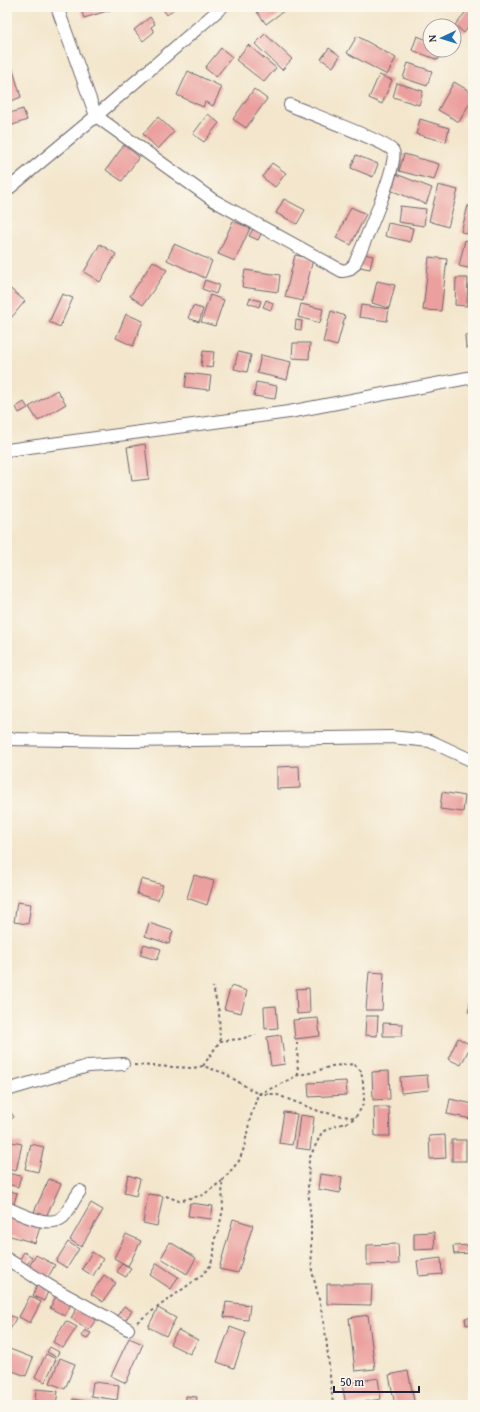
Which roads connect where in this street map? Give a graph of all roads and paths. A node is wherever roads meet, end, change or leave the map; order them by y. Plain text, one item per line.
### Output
1 (57, 7) edge
2 (222, 7) edge
3 (290, 105) dead end
4 (96, 116) junction
5 (7, 190) edge
6 (473, 377) edge
7 (7, 450) edge
8 (7, 739) edge
9 (473, 761) edge
10 (213, 987) dead end
11 (256, 1035) dead end
12 (220, 1042) junction
13 (297, 1042) dead end
14 (123, 1064) joint
15 (203, 1066) junction
16 (298, 1075) junction
17 (7, 1090) edge
18 (258, 1094) junction
19 (355, 1118) junction
20 (222, 1181) junction
21 (80, 1191) dead end
22 (166, 1196) dead end
23 (7, 1208) edge
24 (7, 1259) edge
25 (128, 1329) joint
26 (333, 1405) edge

1 - 4 street
2 - 4 street
3 - 4 street
4 - 5 street
6 - 7 street
8 - 9 street
10 - 12 path
11 - 12 path
12 - 15 path
13 - 16 path
14 - 15 path
14 - 17 street
15 - 18 path
16 - 18 path
16 - 19 path
18 - 19 path
18 - 20 path
19 - 26 path
20 - 22 path
20 - 25 path
21 - 23 street
24 - 25 street

